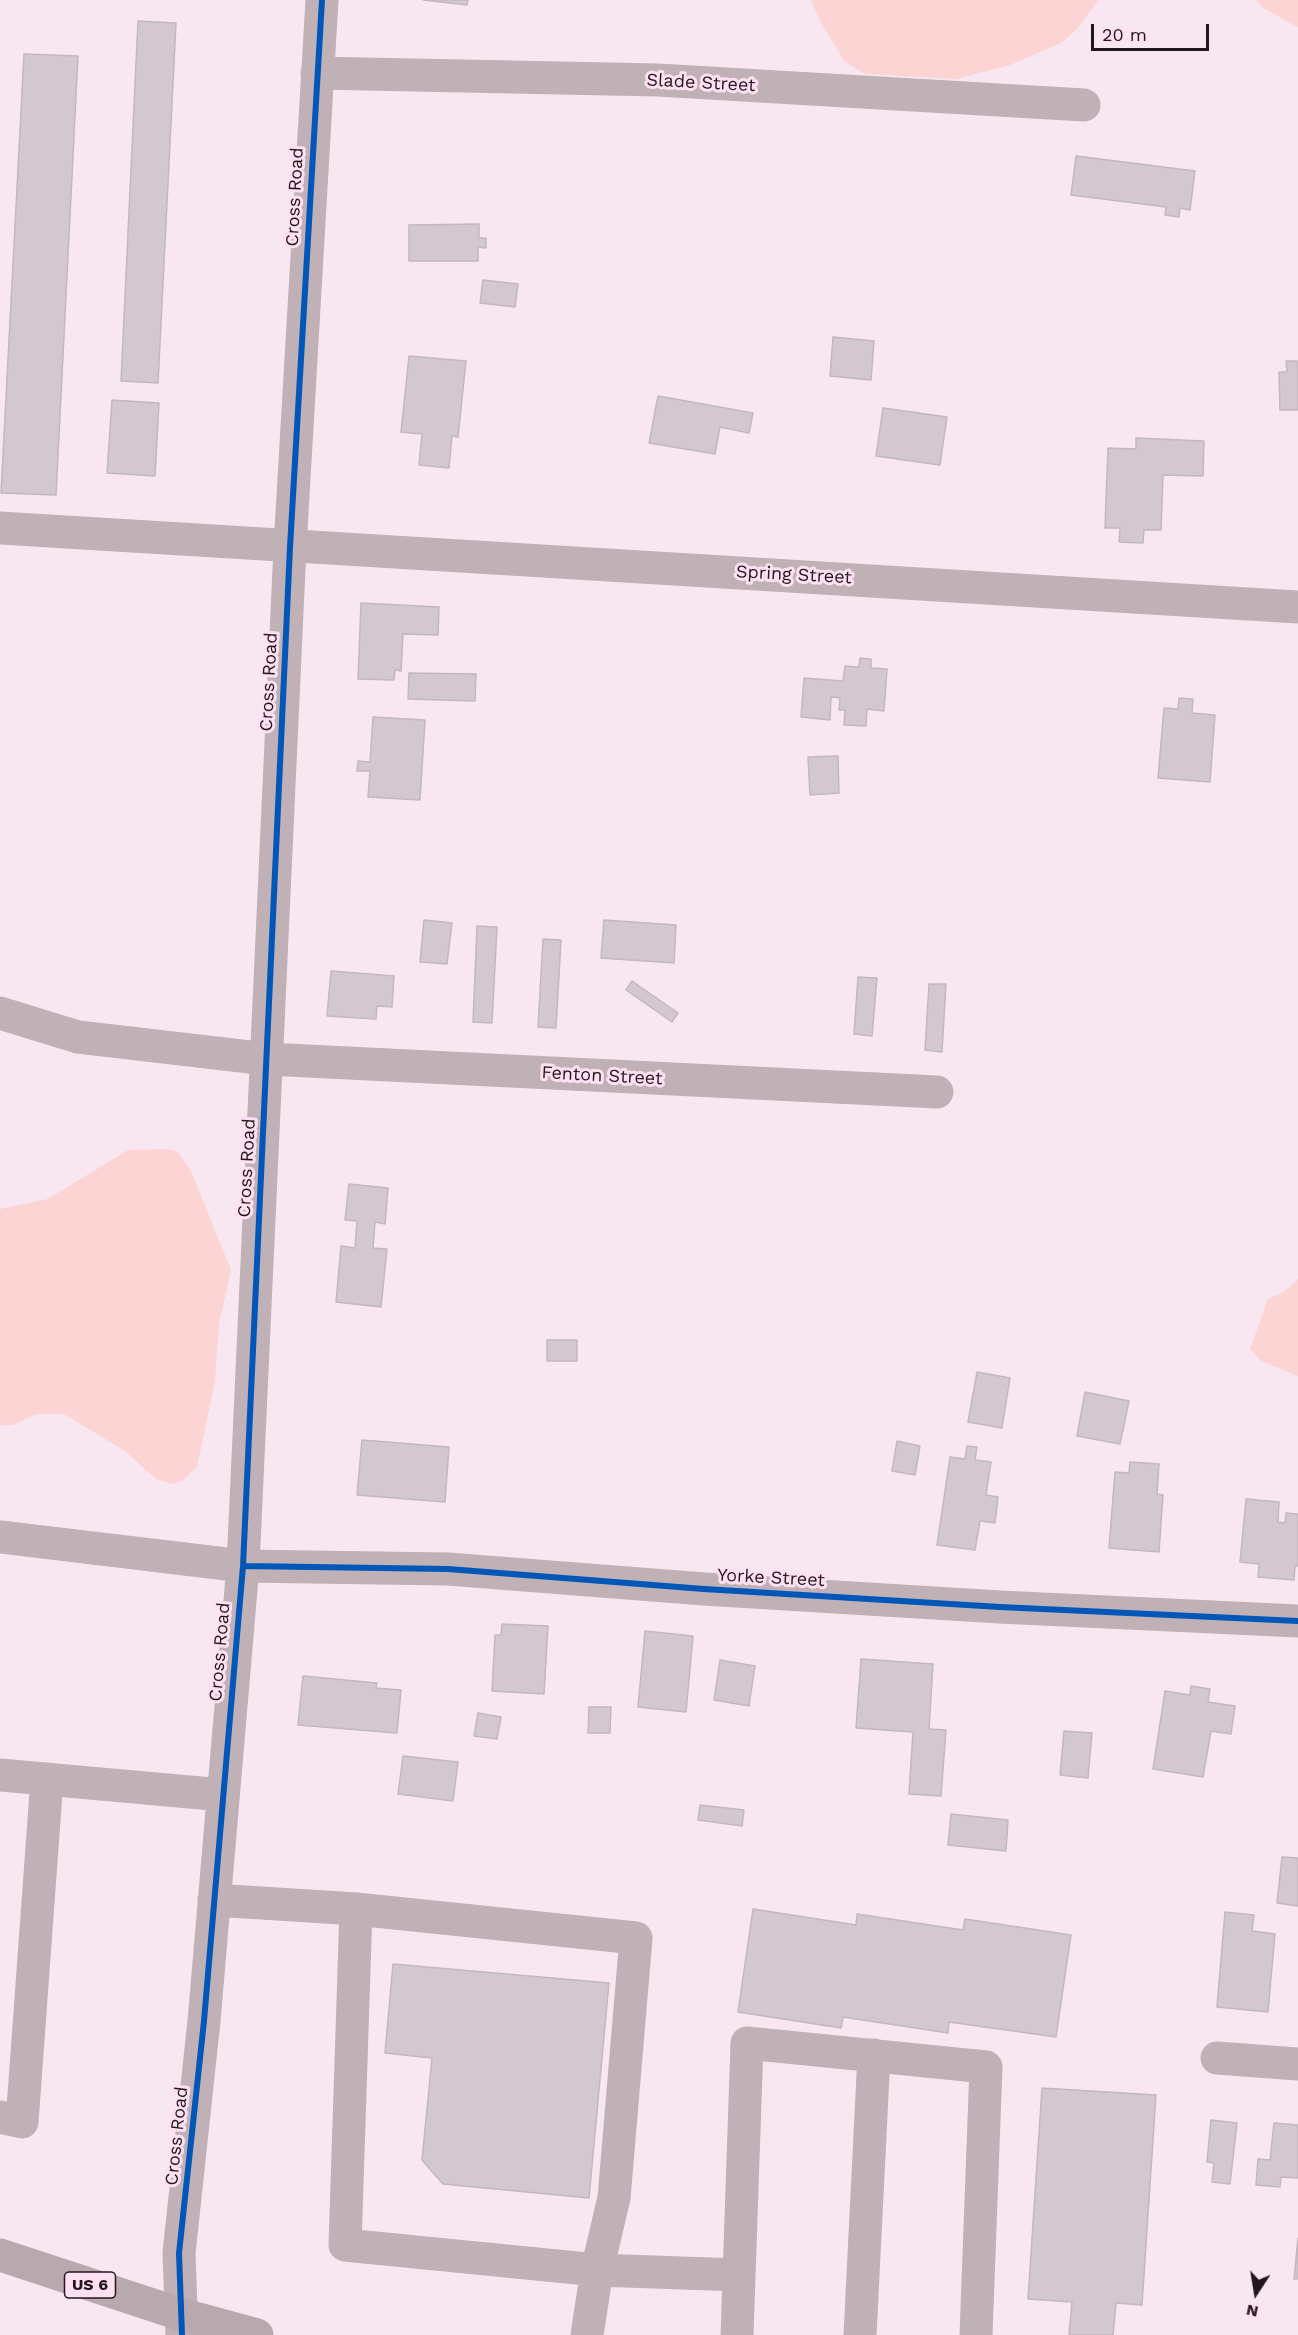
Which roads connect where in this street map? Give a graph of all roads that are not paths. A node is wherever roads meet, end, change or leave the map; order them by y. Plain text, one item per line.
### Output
1 (322, 0) edge
2 (317, 73) junction
3 (1084, 105) dead end
4 (0, 528) edge
5 (290, 546) junction
6 (1298, 607) edge
7 (0, 1013) edge
8 (267, 1059) junction
9 (938, 1092) dead end
10 (0, 1537) edge
11 (243, 1566) junction
12 (1298, 1621) edge
13 (0, 1775) edge
14 (47, 1779) junction
15 (223, 1795) junction
16 (214, 1900) junction
17 (356, 1909) junction
18 (873, 2055) junction
19 (1217, 2058) dead end
20 (1298, 2064) edge
21 (0, 2116) edge
22 (0, 2255) edge
23 (597, 2270) junction
24 (739, 2275) junction
25 (181, 2324) edge
26 (257, 2335) edge
27 (587, 2335) edge
28 (737, 2335) edge
29 (860, 2335) edge
30 (976, 2335) edge

1 - 2 street, Cross Road
2 - 3 street, Slade Street
2 - 5 street, Cross Road
4 - 5 street, Spring Street
5 - 6 street, Spring Street
5 - 8 street, Cross Road
7 - 8 street, Fenton Street
8 - 9 street, Fenton Street
8 - 11 street, Cross Road
10 - 11 street, Yorke Street
11 - 12 street, Yorke Street
11 - 15 street, Cross Road
13 - 14 street
14 - 15 street
14 - 21 street
15 - 16 street, Cross Road
16 - 17 street
16 - 25 street, Cross Road
17 - 23 street
17 - 23 street
18 - 24 street
18 - 29 street
18 - 30 street
19 - 20 street
22 - 25 main road, US 6
23 - 24 street
23 - 27 street
24 - 28 street
25 - 26 main road, US 6

